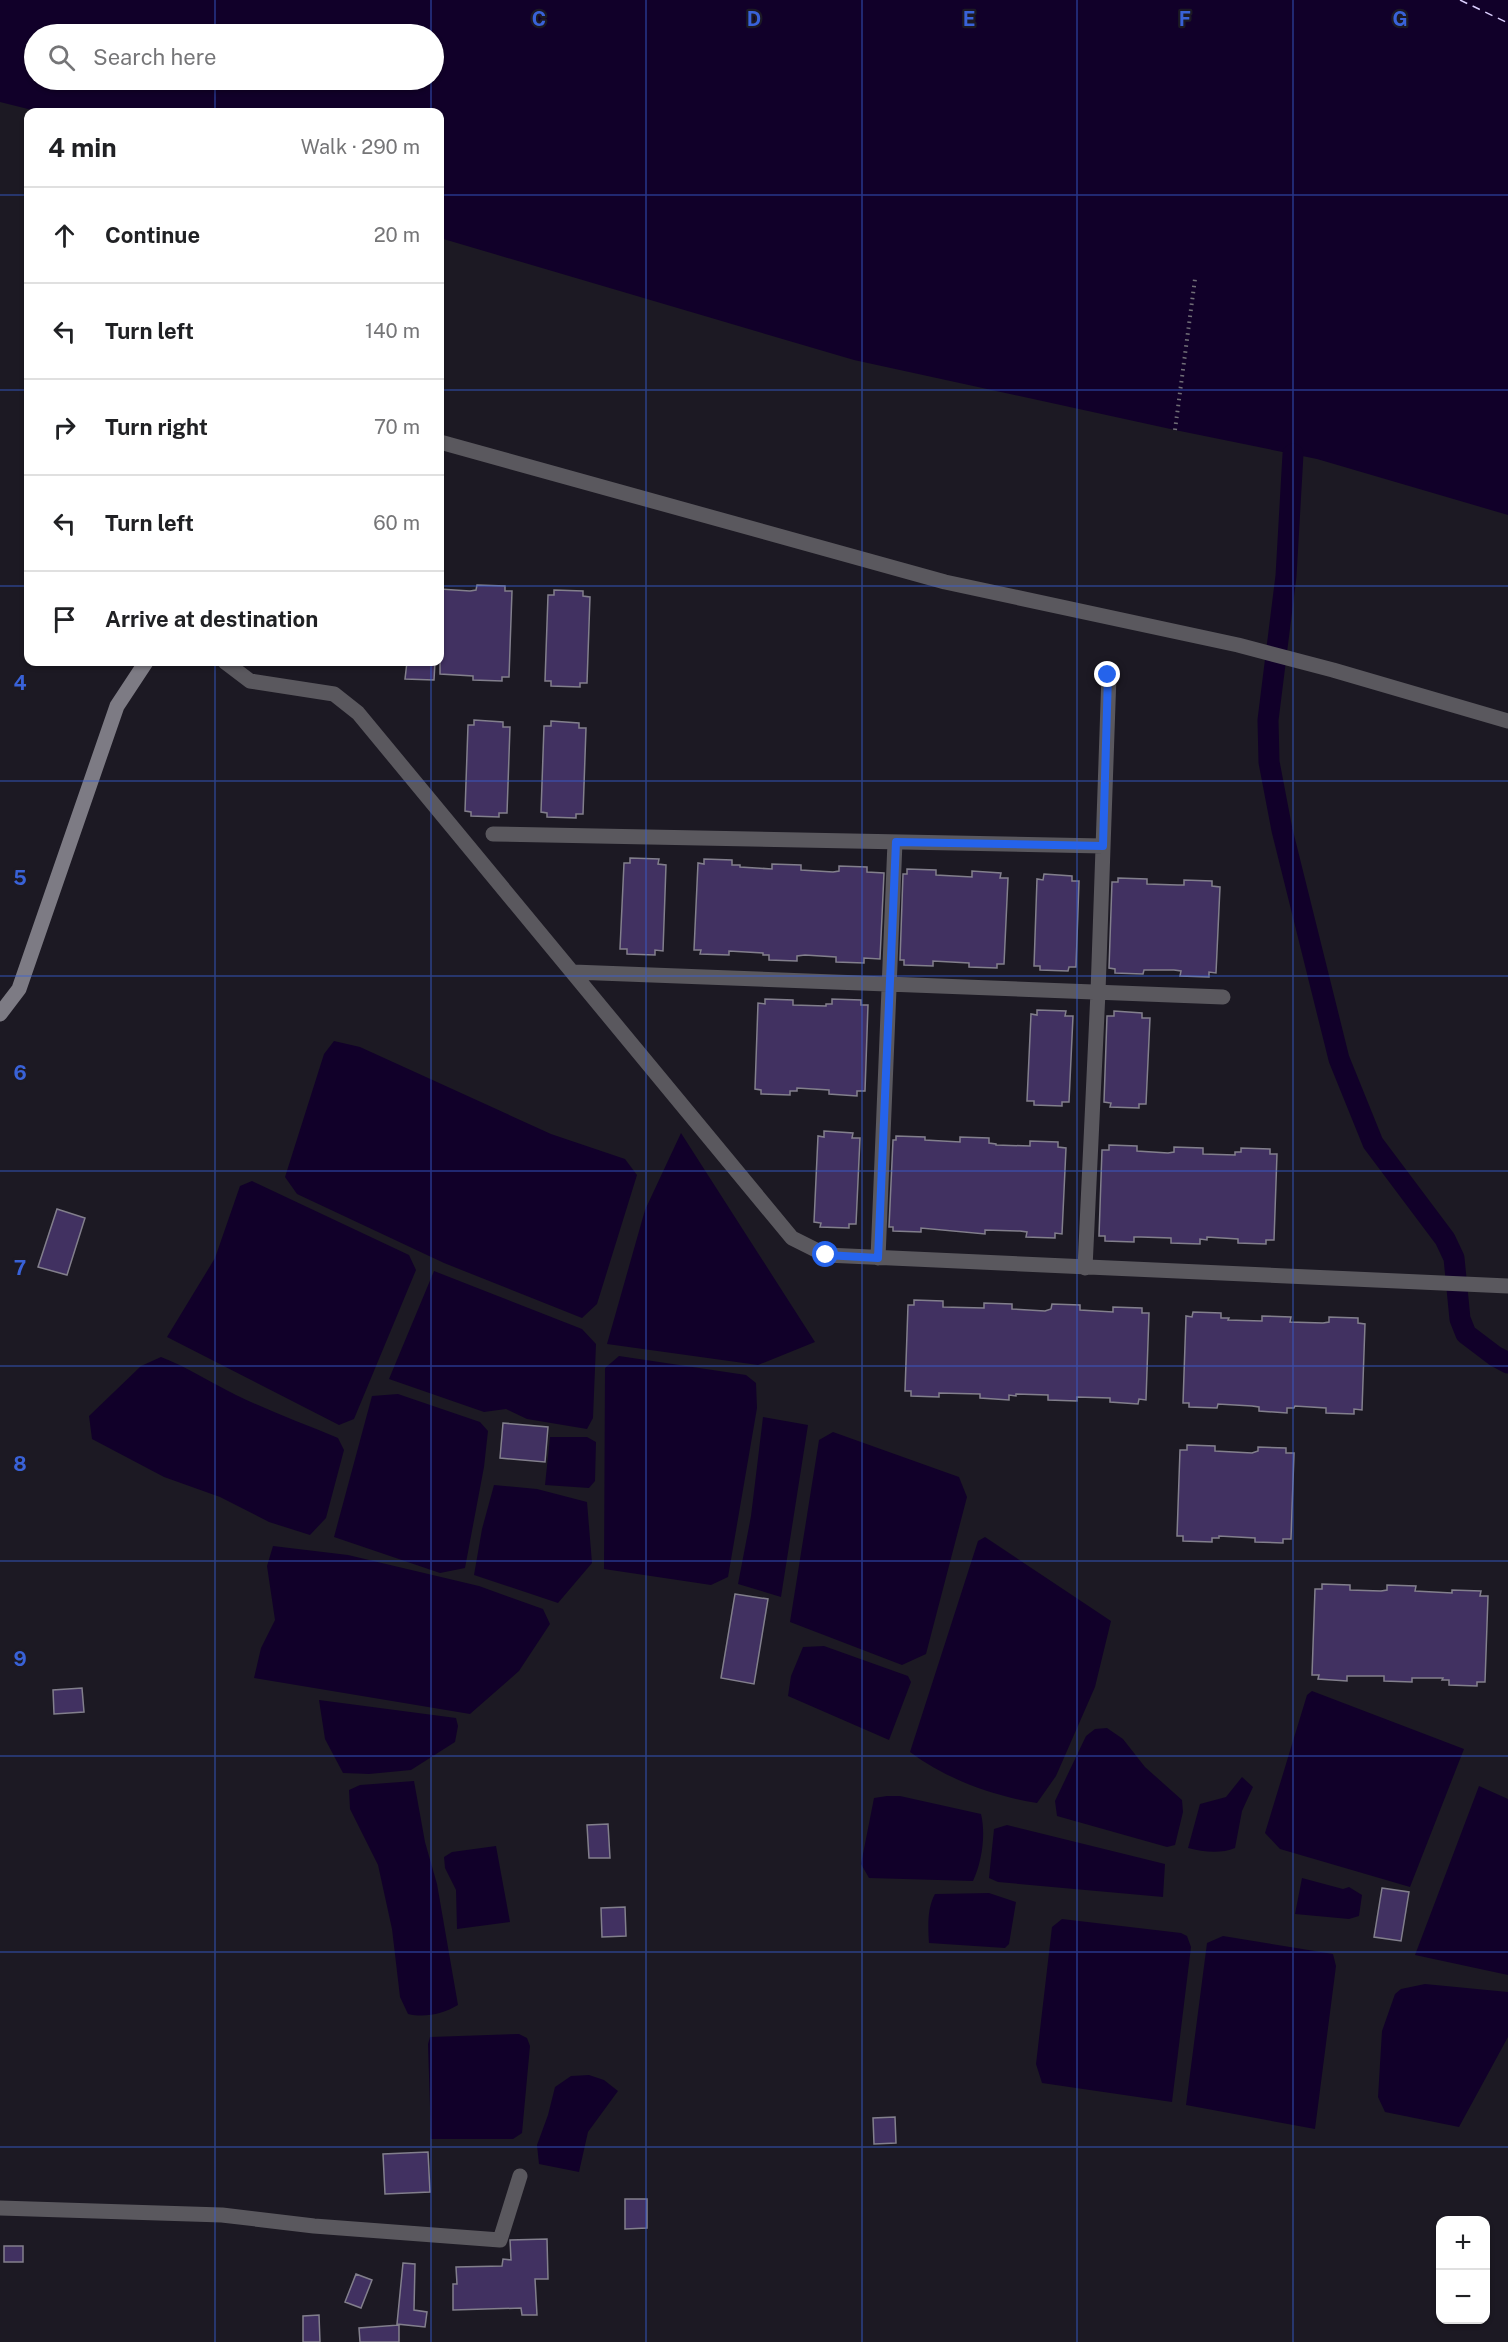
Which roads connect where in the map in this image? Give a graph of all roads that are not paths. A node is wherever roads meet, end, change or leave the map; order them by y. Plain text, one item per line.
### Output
1 (444, 443) edge
2 (143, 666) edge
3 (230, 666) edge
4 (1108, 675) dead end
5 (1508, 721) edge
6 (493, 834) dead end
7 (896, 842) junction
8 (1103, 846) junction
9 (573, 972) junction
10 (890, 984) junction
11 (1098, 992) junction
12 (1223, 997) dead end
13 (0, 1014) edge
14 (878, 1258) junction
15 (1085, 1268) junction
16 (1508, 1287) edge
17 (520, 2176) dead end
18 (0, 2208) edge

1 - 5 street
2 - 13 main road
3 - 9 street
4 - 8 street
6 - 7 street
7 - 8 street
7 - 10 street
8 - 11 street
9 - 10 street
9 - 14 street
10 - 11 street
10 - 14 street
11 - 12 street
11 - 15 street
14 - 15 street
15 - 16 street
17 - 18 street

